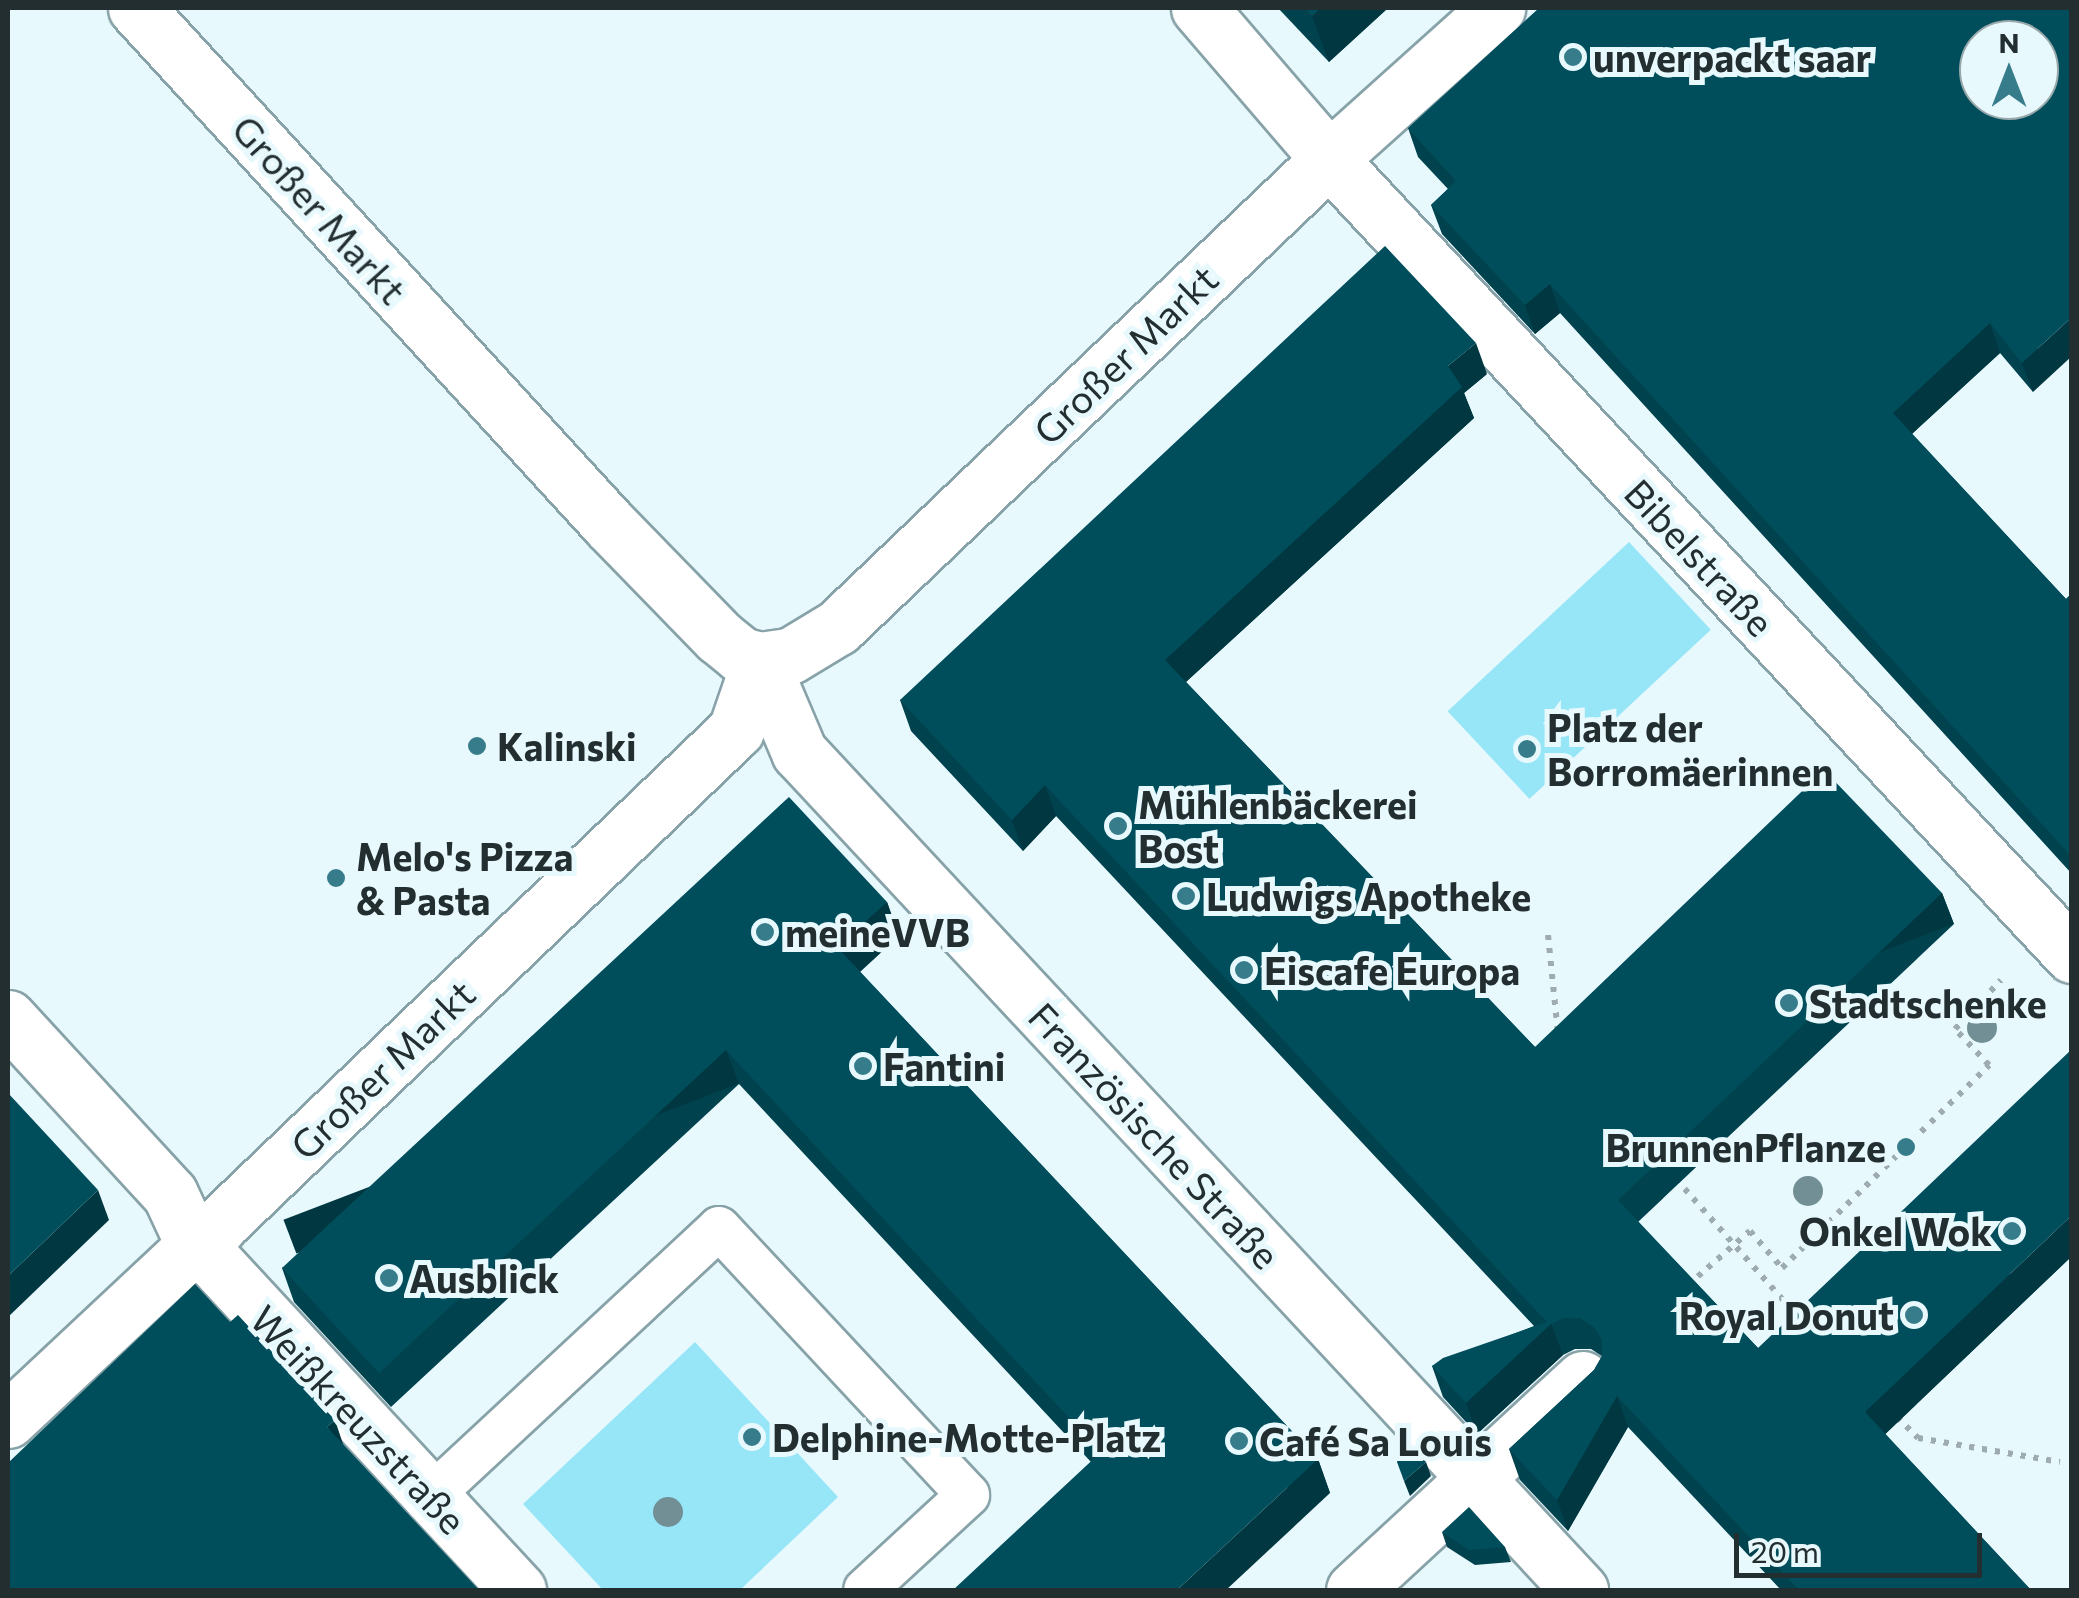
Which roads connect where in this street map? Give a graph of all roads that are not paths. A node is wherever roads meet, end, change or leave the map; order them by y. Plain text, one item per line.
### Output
1 (136, 8) edge
2 (1198, 8) edge
3 (1497, 8) edge
4 (1329, 159) junction
5 (760, 660) junction
6 (2064, 931) edge
7 (8, 1018) edge
8 (197, 1252) junction
9 (1583, 1379) edge
10 (8, 1420) edge
11 (1476, 1478) junction
12 (431, 1496) junction
13 (518, 1590) edge
14 (865, 1590) edge
15 (1354, 1590) edge
16 (1580, 1590) edge

1 - 5 street, Großer Markt
2 - 4 street
3 - 4 street, Großer Markt
4 - 5 street, Großer Markt
4 - 6 street, Bibelstraße
5 - 8 street, Großer Markt
5 - 11 street, Französische Straße
7 - 8 street
8 - 10 street, Großer Markt
8 - 12 street, Weißkreuzstraße
9 - 11 street
11 - 15 street
11 - 16 street, Französische Straße
12 - 13 street, Weißkreuzstraße
12 - 14 lane

